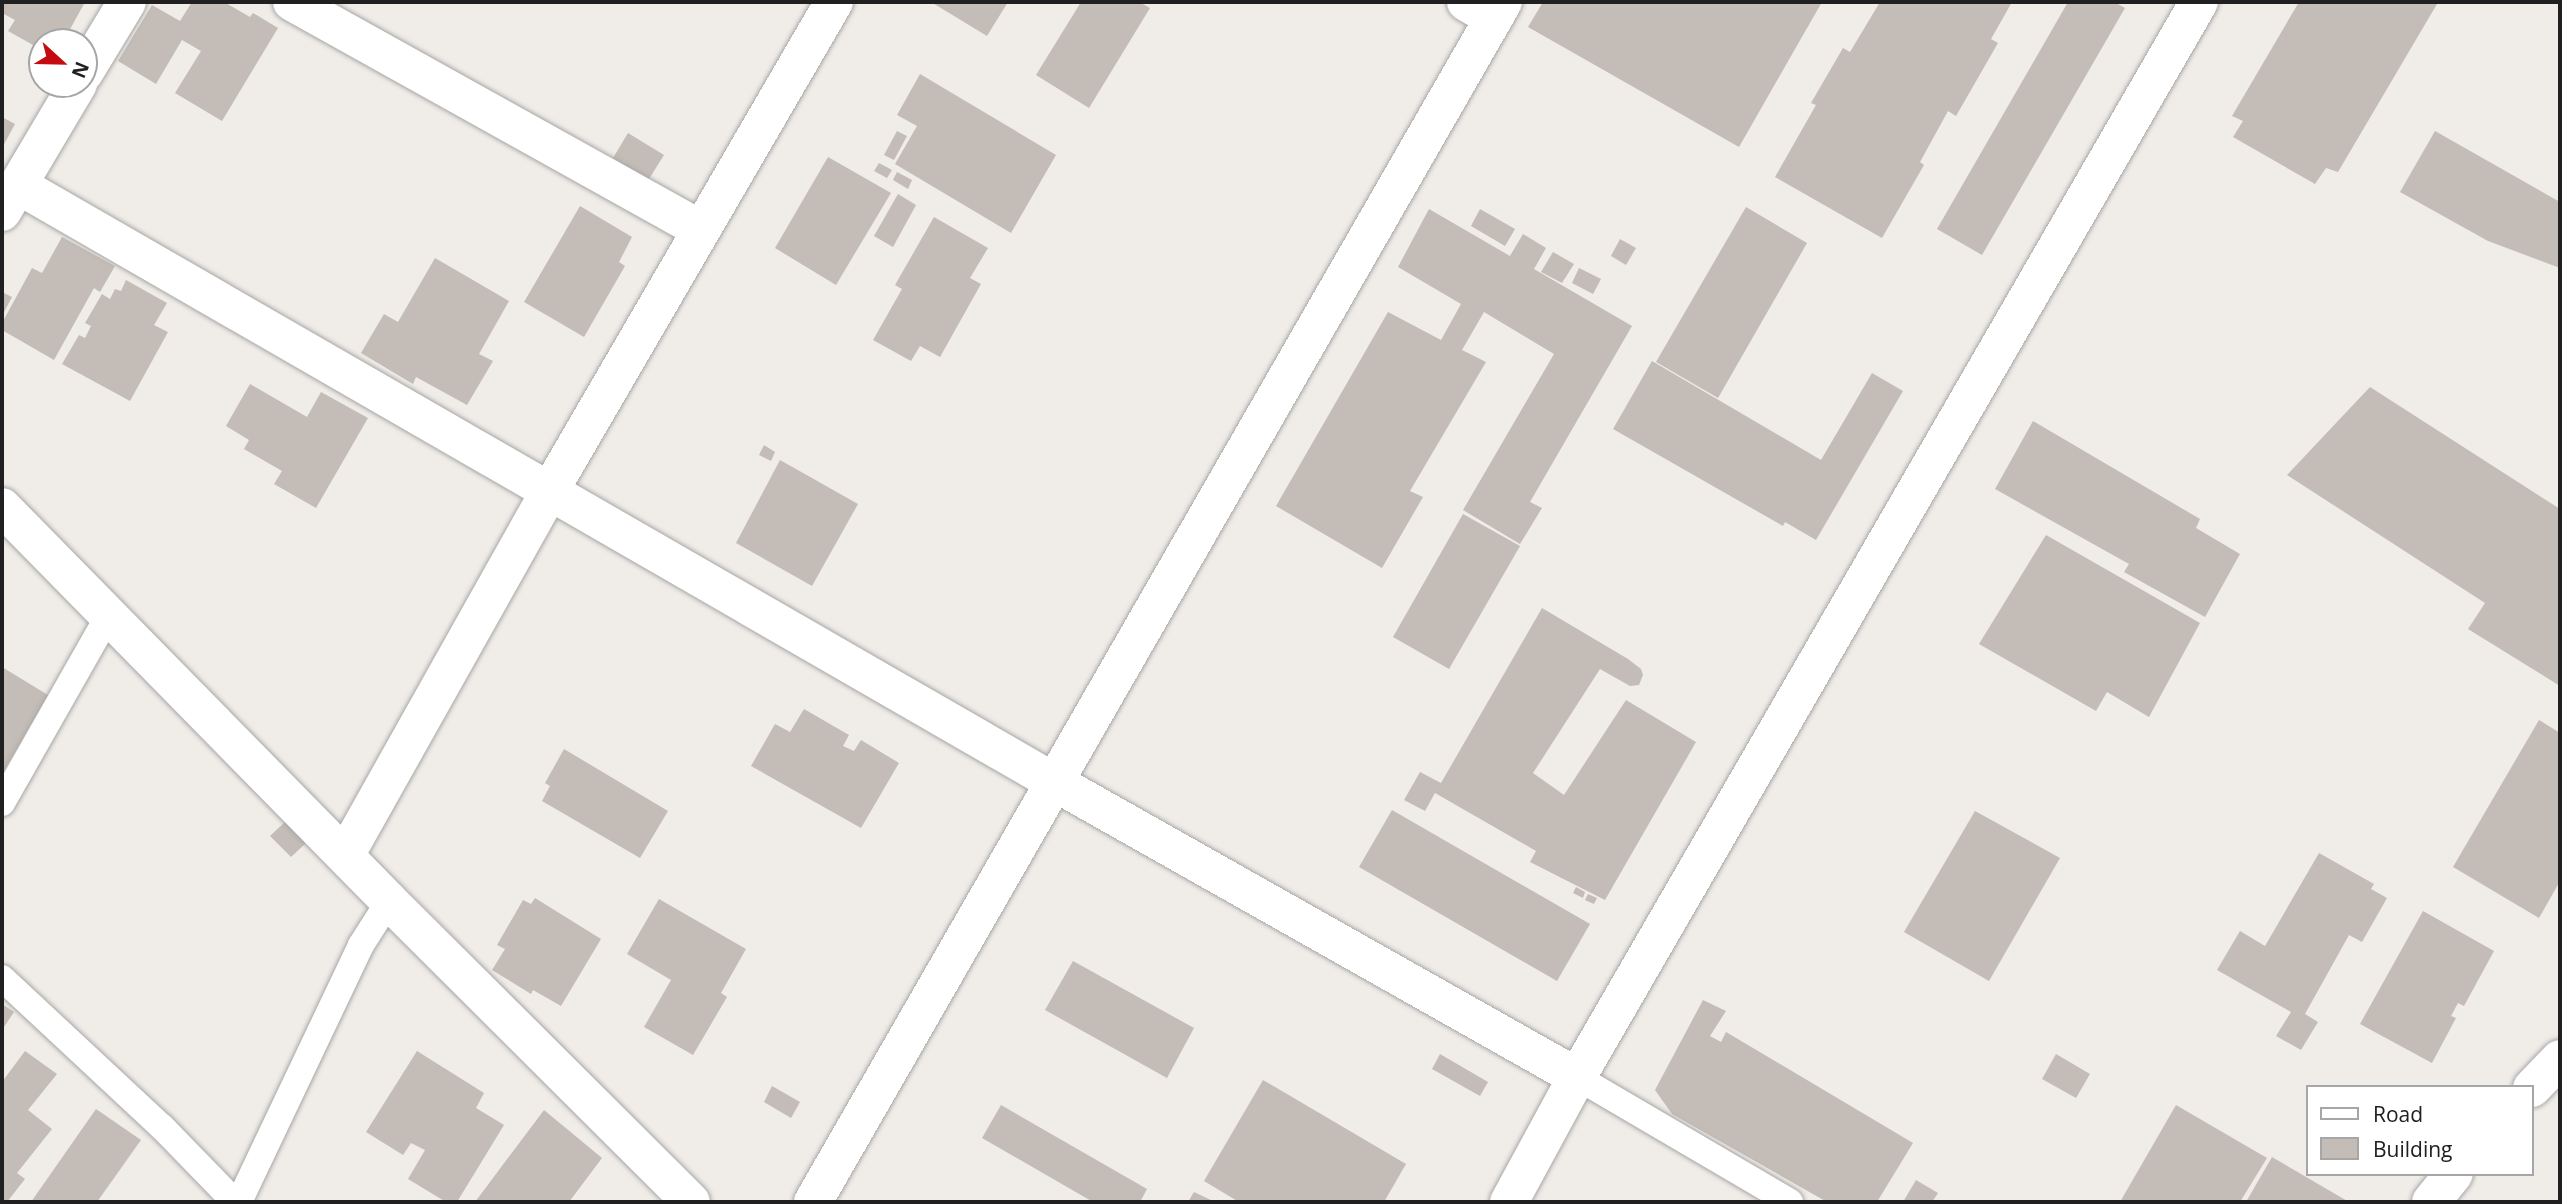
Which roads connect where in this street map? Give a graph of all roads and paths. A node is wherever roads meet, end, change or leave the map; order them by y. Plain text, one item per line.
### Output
1 (127, 2) edge
2 (292, 2) edge
3 (834, 2) edge
4 (2199, 2) edge
5 (1487, 7) edge
6 (98, 50) edge
7 (70, 98) edge
8 (10, 198) edge
9 (701, 230) junction
10 (549, 492) junction
11 (2, 507) edge
12 (110, 615) junction
13 (1056, 783) junction
14 (2, 803) edge
15 (346, 854) junction
16 (389, 901) junction
17 (2, 978) edge
18 (2560, 1059) edge
19 (1577, 1077) junction
20 (2534, 1086) edge
21 (2453, 1176) edge
22 (237, 1202) edge
23 (691, 1202) edge
24 (813, 1202) edge
25 (1509, 1202) edge
26 (1790, 1202) edge
27 (2431, 1202) edge

1 - 6 street
2 - 9 street
3 - 9 street
4 - 19 street
5 - 13 street
7 - 8 street
8 - 10 street
9 - 10 street
10 - 13 street
10 - 15 street
11 - 12 street
12 - 14 lane
12 - 15 street
13 - 19 street
13 - 24 street
15 - 16 street
16 - 22 lane
16 - 23 street
17 - 22 lane
18 - 20 street
19 - 25 street
19 - 26 lane
21 - 27 street

